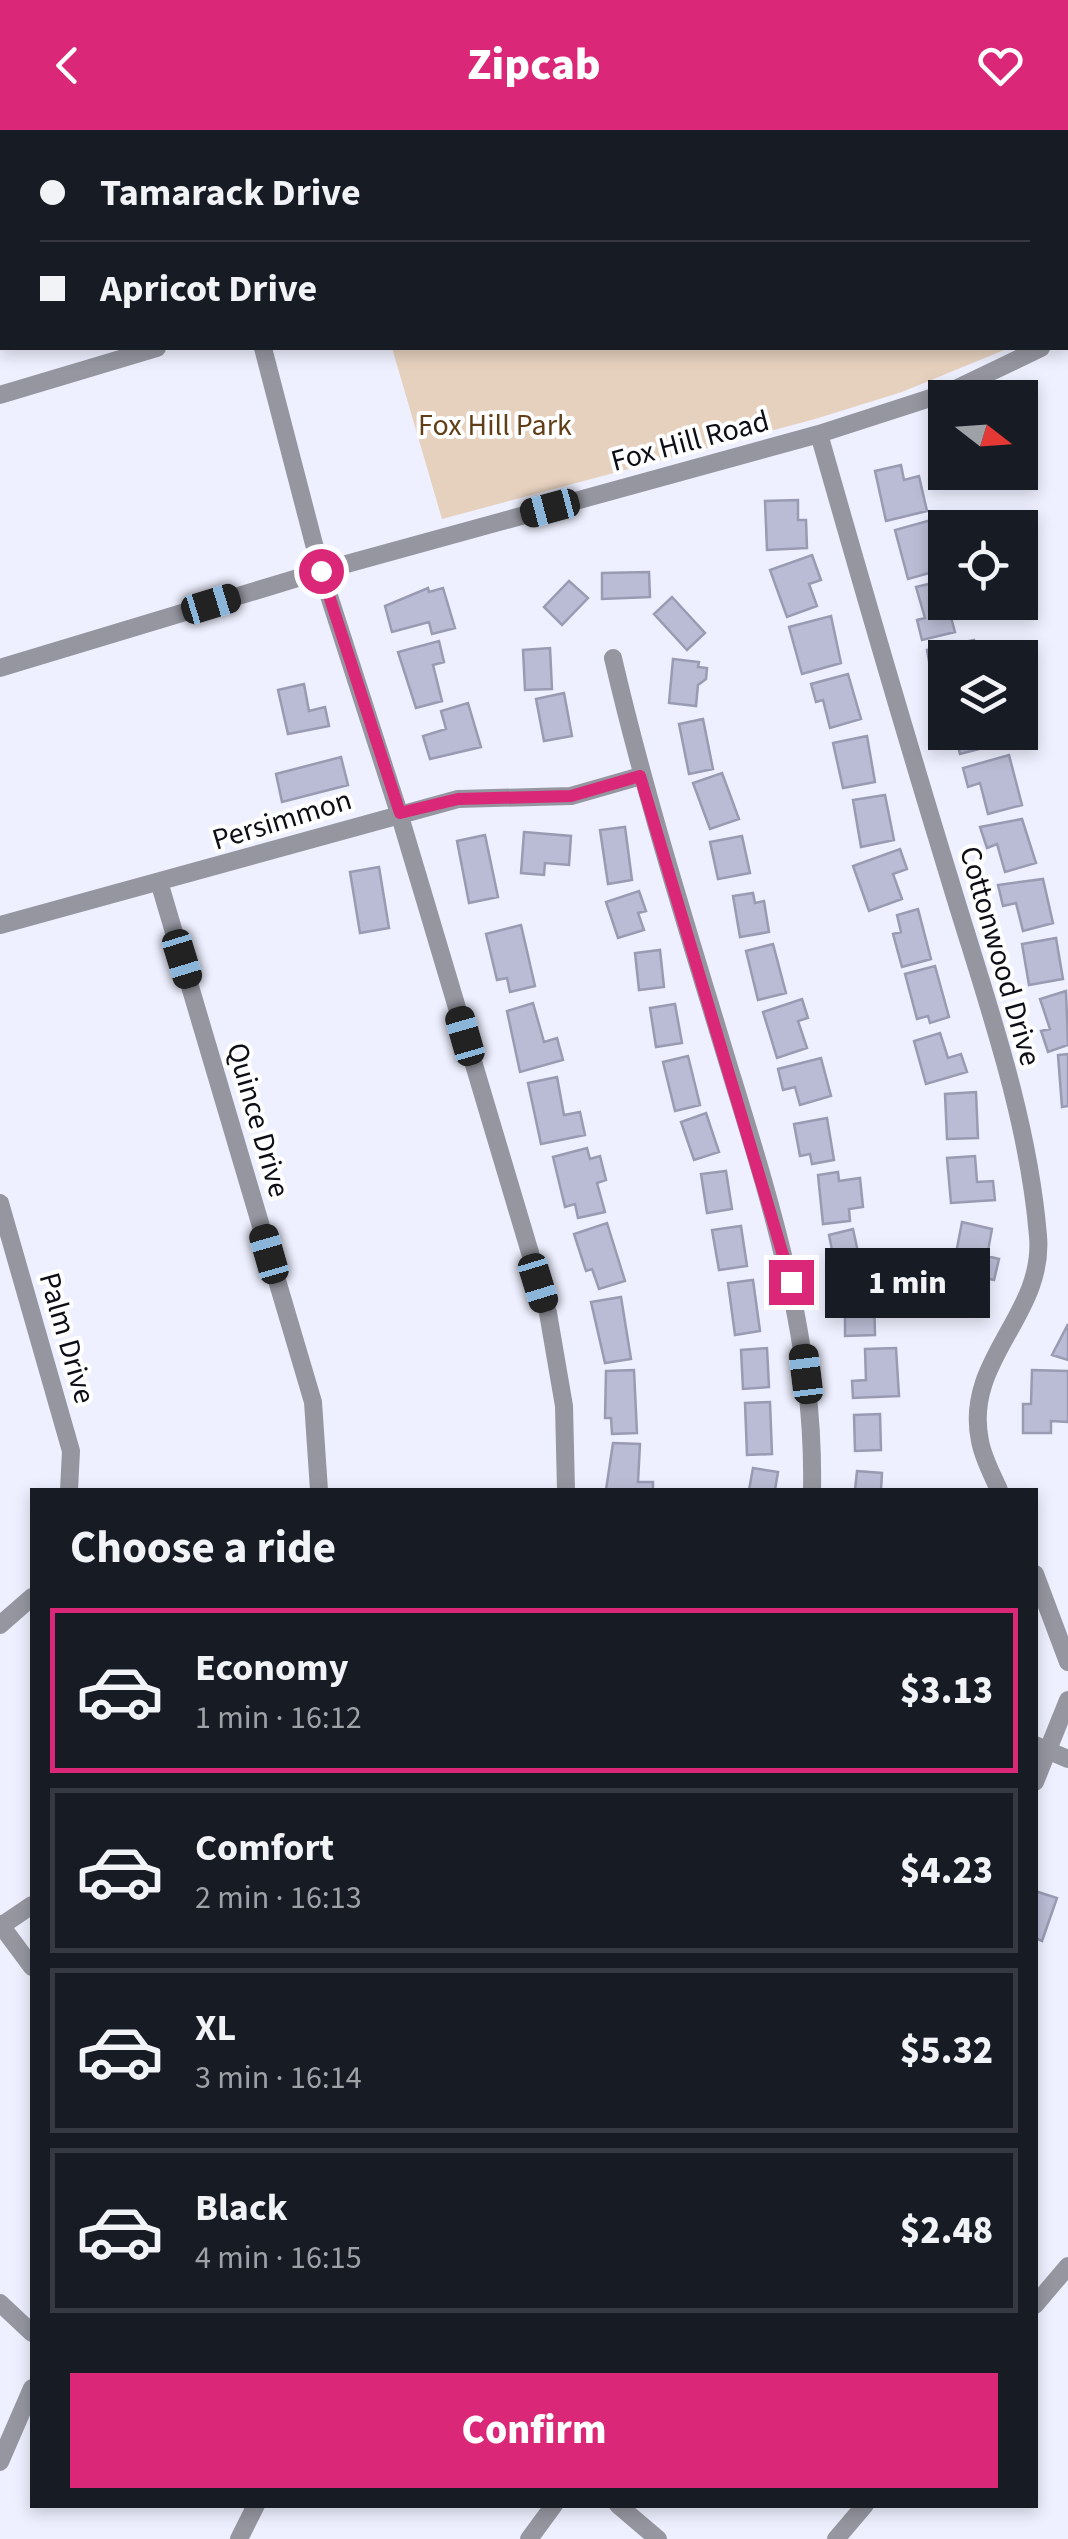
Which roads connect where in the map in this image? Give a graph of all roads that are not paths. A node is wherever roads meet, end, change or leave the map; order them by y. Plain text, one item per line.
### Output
1 (150, 350) edge
2 (264, 350) edge
3 (1037, 350) edge
4 (0, 394) edge
5 (819, 434) junction
6 (321, 571) junction
7 (613, 658) dead end
8 (0, 668) edge
9 (640, 776) junction
10 (400, 813) junction
11 (160, 885) junction
12 (0, 925) edge
13 (0, 1203) edge
14 (69, 1488) edge
15 (319, 1488) edge
16 (566, 1488) edge
17 (812, 1488) edge
18 (998, 1488) edge
19 (1038, 1582) edge
20 (30, 1599) edge
21 (0, 1626) edge
22 (1068, 1662) edge
23 (1068, 1700) edge
24 (1042, 1748) edge
25 (1068, 1759) edge
26 (30, 1906) edge
27 (1, 1925) edge
28 (30, 1965) edge
29 (1068, 2266) edge
30 (1038, 2301) edge
31 (0, 2302) edge
32 (30, 2330) edge
33 (30, 2393) edge
34 (0, 2462) edge
35 (254, 2508) edge
36 (552, 2508) edge
37 (622, 2508) edge
38 (862, 2508) edge
39 (239, 2539) edge
40 (528, 2539) edge
41 (658, 2539) edge
42 (836, 2539) edge

1 - 4 street
2 - 6 street
3 - 5 street, Fox Hill Road
5 - 6 street, Fox Hill Road
5 - 18 street, Cottonwood Drive
6 - 8 street, Fox Hill Road
6 - 10 street
7 - 9 street
9 - 10 street, Persimmon
9 - 17 street
10 - 11 street, Persimmon
10 - 16 street
11 - 12 street, Persimmon
11 - 15 street, Quince Drive
13 - 14 street, Palm Drive
19 - 22 street
20 - 21 street
23 - 24 street
24 - 25 street
26 - 27 street
27 - 28 street
29 - 30 street
31 - 32 street
33 - 34 street
35 - 39 street
36 - 40 street
37 - 41 street
38 - 42 street

